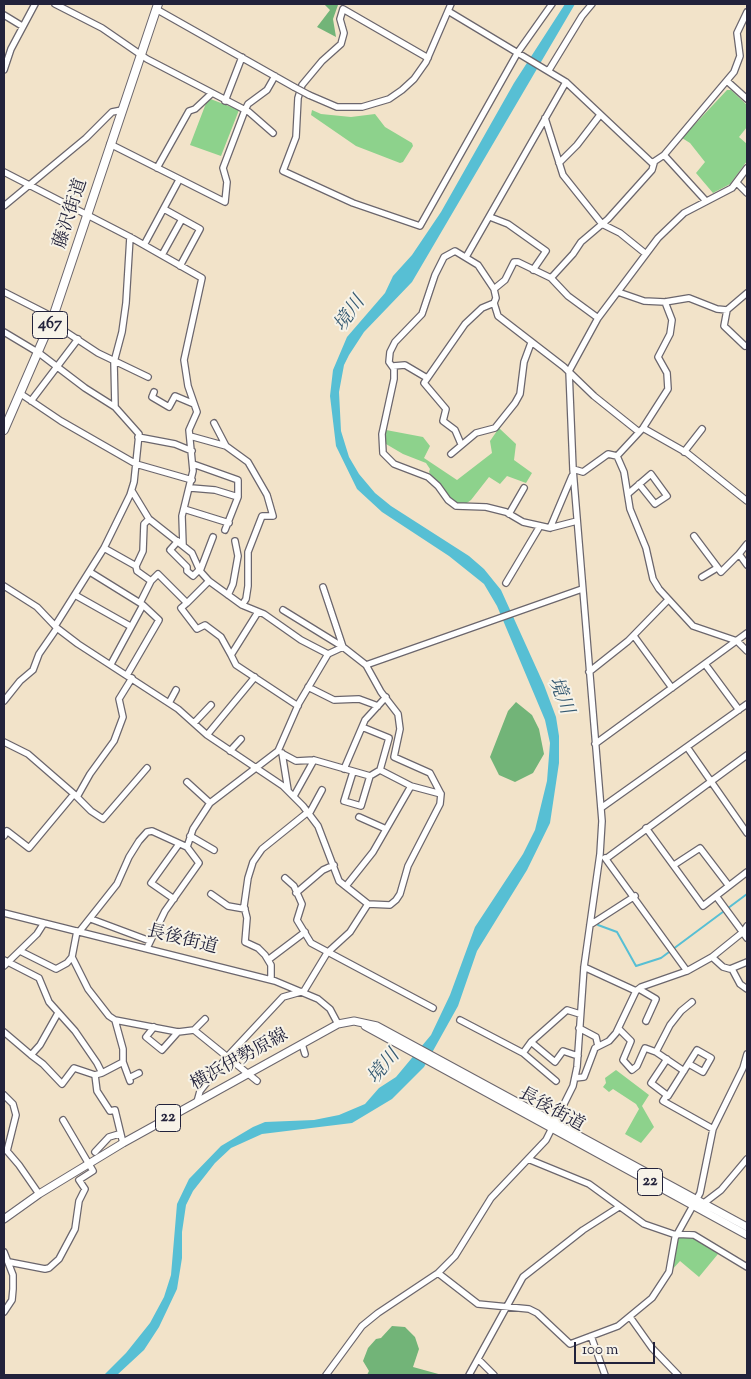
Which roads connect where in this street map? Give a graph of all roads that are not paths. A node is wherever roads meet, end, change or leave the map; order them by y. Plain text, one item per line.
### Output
1 (35, 4) edge
2 (55, 4) edge
3 (451, 4) edge
4 (552, 4) edge
5 (592, 4) edge
6 (157, 6) edge
7 (448, 11) junction
8 (747, 12) edge
9 (4, 15) edge
10 (22, 26) junction
11 (520, 53) junction
12 (140, 55) junction
13 (242, 57) junction
14 (428, 58) junction
15 (546, 69) junction
16 (4, 70) edge
17 (275, 76) junction
18 (727, 81) junction
19 (566, 82) junction
20 (211, 94) junction
21 (747, 100) edge
22 (225, 101) junction
23 (122, 110) junction
24 (245, 110) junction
25 (600, 115) junction
26 (545, 118) junction
27 (273, 133) dead end
28 (110, 144) junction
29 (664, 155) junction
30 (559, 163) junction
31 (654, 163) junction
32 (157, 168) junction
33 (747, 168) edge
34 (4, 172) edge
35 (179, 180) junction
36 (737, 183) junction
37 (28, 184) junction
38 (747, 193) edge
39 (706, 201) junction
40 (4, 206) edge
41 (164, 209) junction
42 (87, 217) junction
43 (490, 217) junction
44 (182, 219) junction
45 (602, 224) junction
46 (130, 237) junction
47 (144, 245) junction
48 (646, 254) junction
49 (162, 255) junction
50 (466, 257) junction
51 (180, 266) junction
52 (534, 270) junction
53 (550, 278) junction
54 (494, 289) junction
55 (4, 292) edge
56 (618, 292) junction
57 (747, 292) edge
58 (665, 302) junction
59 (494, 303) junction
60 (727, 310) junction
61 (598, 318) junction
62 (52, 320) junction
63 (4, 332) edge
64 (78, 339) junction
65 (531, 343) junction
66 (745, 346) dead end
67 (39, 353) junction
68 (114, 362) junction
69 (393, 366) junction
70 (58, 367) junction
71 (569, 371) junction
72 (148, 377) dead end
73 (427, 378) junction
74 (154, 392) dead end
75 (21, 394) junction
76 (31, 401) junction
77 (194, 404) junction
78 (115, 407) junction
79 (4, 411) edge
80 (12, 413) junction
81 (214, 423) dead end
82 (702, 429) dead end
83 (4, 430) edge
84 (641, 430) junction
85 (190, 436) junction
86 (138, 437) junction
87 (461, 444) junction
88 (226, 446) junction
89 (192, 451) junction
90 (684, 452) junction
91 (451, 454) dead end
92 (617, 456) junction
93 (136, 464) junction
94 (193, 464) junction
95 (573, 472) junction
96 (192, 480) junction
97 (640, 484) junction
98 (191, 488) junction
99 (524, 488) dead end
100 (132, 491) junction
101 (628, 493) junction
102 (238, 497) junction
103 (747, 501) edge
104 (184, 509) junction
105 (509, 514) junction
106 (149, 519) junction
107 (577, 521) junction
108 (229, 523) junction
109 (540, 526) junction
110 (550, 528) junction
111 (226, 530) dead end
112 (694, 536) dead end
113 (213, 537) dead end
114 (235, 541) dead end
115 (180, 543) junction
116 (747, 544) edge
117 (104, 548) junction
118 (739, 554) junction
119 (747, 565) edge
120 (136, 566) junction
121 (717, 568) junction
122 (200, 570) junction
123 (90, 572) junction
124 (702, 578) dead end
125 (209, 580) junction
126 (151, 581) junction
127 (506, 583) dead end
128 (4, 586) edge
129 (323, 587) dead end
130 (582, 589) junction
131 (75, 595) junction
132 (228, 595) junction
133 (668, 600) junction
134 (187, 603) junction
135 (142, 604) junction
136 (242, 605) junction
137 (283, 610) dead end
138 (258, 612) junction
139 (130, 626) junction
140 (56, 627) junction
141 (747, 633) edge
142 (634, 636) junction
143 (737, 641) junction
144 (343, 647) junction
145 (747, 651) edge
146 (230, 654) junction
147 (328, 654) junction
148 (110, 664) junction
149 (705, 664) junction
150 (366, 665) junction
151 (589, 672) junction
152 (130, 676) junction
153 (255, 678) junction
154 (308, 687) junction
155 (672, 688) junction
156 (176, 690) dead end
157 (386, 697) junction
158 (4, 701) edge
159 (169, 703) junction
160 (747, 704) edge
161 (211, 705) dead end
162 (298, 706) junction
163 (378, 706) junction
164 (739, 710) junction
165 (194, 723) junction
166 (362, 727) junction
167 (207, 735) junction
168 (241, 739) dead end
169 (4, 742) edge
170 (595, 744) junction
171 (687, 747) junction
172 (230, 751) junction
173 (280, 752) junction
174 (747, 755) edge
175 (314, 760) junction
176 (147, 768) dead end
177 (256, 768) junction
178 (344, 769) junction
179 (380, 770) junction
180 (353, 772) junction
181 (370, 776) junction
182 (711, 781) junction
183 (188, 782) dead end
184 (411, 786) junction
185 (288, 790) junction
186 (322, 790) dead end
187 (441, 794) junction
188 (75, 795) junction
189 (294, 796) junction
190 (210, 803) junction
191 (601, 808) junction
192 (309, 813) junction
193 (359, 817) dead end
194 (646, 828) junction
195 (386, 829) junction
196 (747, 832) edge
197 (4, 836) edge
198 (190, 836) junction
199 (179, 844) junction
200 (187, 847) junction
201 (214, 850) dead end
202 (600, 857) junction
203 (607, 858) junction
204 (334, 865) junction
205 (674, 865) junction
206 (747, 872) edge
207 (285, 878) dead end
208 (346, 886) junction
209 (729, 886) junction
210 (296, 893) junction
211 (211, 894) dead end
212 (634, 896) junction
213 (716, 896) junction
214 (174, 899) junction
215 (368, 904) junction
216 (244, 908) junction
217 (4, 913) edge
218 (91, 919) junction
219 (44, 923) junction
220 (590, 925) junction
221 (747, 926) edge
222 (78, 932) junction
223 (305, 932) junction
224 (743, 932) junction
225 (747, 938) edge
226 (150, 941) junction
227 (147, 948) junction
228 (20, 951) junction
229 (327, 952) junction
230 (72, 957) junction
231 (712, 957) junction
232 (268, 960) junction
233 (747, 962) edge
234 (5, 963) edge
235 (584, 967) junction
236 (732, 968) junction
237 (687, 971) junction
238 (271, 979) junction
239 (747, 989) edge
240 (638, 990) junction
241 (304, 991) junction
242 (692, 1002) dead end
243 (433, 1008) dead end
244 (58, 1013) junction
245 (580, 1014) junction
246 (205, 1018) dead end
247 (115, 1020) junction
248 (460, 1020) dead end
249 (646, 1021) dead end
250 (338, 1024) junction
251 (154, 1027) junction
252 (580, 1028) junction
253 (619, 1029) junction
254 (194, 1030) junction
255 (4, 1032) edge
256 (178, 1032) junction
257 (531, 1042) junction
258 (302, 1044) junction
259 (598, 1046) junction
260 (410, 1048) junction
261 (656, 1052) junction
262 (523, 1053) junction
263 (305, 1054) dead end
264 (747, 1054) edge
265 (32, 1055) junction
266 (578, 1056) junction
267 (227, 1057) junction
268 (667, 1059) junction
269 (123, 1062) junction
270 (689, 1064) dead end
271 (684, 1071) junction
272 (139, 1073) dead end
273 (102, 1074) junction
274 (248, 1074) junction
275 (94, 1075) junction
276 (575, 1078) junction
277 (256, 1081) dead end
278 (556, 1081) dead end
279 (4, 1095) edge
280 (667, 1095) junction
281 (197, 1102) junction
282 (63, 1120) dead end
283 (555, 1126) junction
284 (713, 1129) junction
285 (119, 1134) junction
286 (123, 1143) junction
287 (95, 1152) dead end
288 (528, 1158) junction
289 (747, 1159) edge
290 (89, 1163) junction
291 (39, 1194) junction
292 (698, 1203) junction
293 (619, 1207) junction
294 (4, 1220) edge
295 (747, 1227) edge
296 (677, 1234) junction
297 (747, 1235) edge
298 (4, 1252) edge
299 (9, 1262) junction
300 (747, 1267) edge
301 (438, 1273) junction
302 (507, 1306) junction
303 (4, 1312) edge
304 (630, 1317) junction
305 (591, 1336) junction
306 (478, 1359) junction
307 (326, 1375) edge
308 (469, 1375) edge
309 (494, 1375) edge
310 (605, 1375) edge
311 (678, 1375) edge

1 - 10 street
2 - 12 street
3 - 7 street
4 - 11 street
5 - 15 street
6 - 12 highway, 藤沢街道 / 467
6 - 13 street
7 - 11 street
7 - 14 street
8 - 18 street
9 - 10 street
10 - 16 street
11 - 14 street
11 - 15 street
12 - 20 street
12 - 23 highway, 藤沢街道 / 467
13 - 17 street
13 - 22 street
14 - 17 street, bridge
15 - 19 street
17 - 24 street
18 - 21 street
18 - 29 street
19 - 25 street
19 - 26 street
20 - 22 street
20 - 32 street
22 - 24 street
23 - 28 highway, 藤沢街道 / 467
23 - 37 street
24 - 27 street
24 - 35 street
25 - 30 street
25 - 31 street
26 - 30 street
26 - 43 street
28 - 32 street
28 - 42 highway, 藤沢街道 / 467
29 - 31 street
29 - 39 street
30 - 45 street
31 - 45 street
32 - 35 street
33 - 36 street
34 - 37 street
35 - 41 street
36 - 38 street
36 - 39 street
37 - 40 street
37 - 42 street
39 - 48 street
41 - 44 street
41 - 47 street
42 - 46 street
42 - 62 highway, 藤沢街道 / 467
43 - 50 street
43 - 52 street
44 - 49 street
44 - 51 street
45 - 48 street
45 - 53 street
46 - 47 street
46 - 68 street
47 - 49 street
48 - 56 street
49 - 51 street
50 - 54 street
50 - 69 street
51 - 77 street
52 - 53 street
52 - 54 street
53 - 61 street
54 - 59 street
55 - 62 street
56 - 58 street
56 - 61 street
57 - 60 street
58 - 60 street
58 - 84 street
59 - 65 street
59 - 73 street
60 - 66 street
61 - 71 street
62 - 64 street
62 - 67 highway, 藤沢街道 / 467
63 - 67 street
64 - 68 street
64 - 70 street
65 - 71 street
65 - 87 street
67 - 70 street
67 - 75 highway, 藤沢街道 / 467
68 - 72 street
68 - 78 street
69 - 73 street
69 - 105 street
70 - 76 street
70 - 78 street
71 - 84 street
71 - 95 street
73 - 87 street
74 - 77 street
75 - 76 street
75 - 80 highway, 藤沢街道 / 467
76 - 93 street
77 - 85 street
78 - 86 street
79 - 80 street
80 - 83 highway, 藤沢街道 / 467
81 - 88 street
82 - 90 street
84 - 90 street
84 - 92 street
85 - 88 street
85 - 89 street
86 - 89 street
86 - 93 street
87 - 91 street
88 - 136 street
89 - 94 street
90 - 103 street
92 - 95 street
92 - 101 street
93 - 96 street
93 - 100 street
94 - 96 street
94 - 102 street
95 - 107 street
95 - 110 street
96 - 98 street
97 - 97 street
97 - 101 street
98 - 102 street
98 - 104 street
99 - 105 street
100 - 106 street
100 - 117 street
101 - 133 street
102 - 108 street
104 - 108 street
104 - 115 street
105 - 109 street
106 - 115 street
106 - 120 street
107 - 110 street
107 - 130 street
108 - 111 street
109 - 110 street
109 - 127 street
112 - 121 street
113 - 122 street
114 - 132 street
115 - 122 street
115 - 122 street
116 - 118 street
117 - 120 street
117 - 123 street
118 - 119 street
118 - 121 street
120 - 126 street
121 - 124 street
122 - 125 street
123 - 131 street
123 - 135 street
125 - 132 street
125 - 134 street
126 - 134 street
126 - 135 street
128 - 140 street
129 - 144 street
130 - 150 street
130 - 151 street
131 - 139 street
131 - 140 street
132 - 136 street
133 - 142 street
133 - 143 street
134 - 146 street
135 - 139 street
135 - 152 street
136 - 138 street
137 - 144 street
138 - 146 street
138 - 147 street
139 - 148 street
140 - 148 street
140 - 158 street
141 - 143 street
142 - 151 street
142 - 155 street
143 - 145 street
143 - 149 street
144 - 147 street
144 - 150 street
146 - 153 street
147 - 154 street
148 - 152 street
149 - 155 street
149 - 164 street
150 - 157 street
151 - 170 street
152 - 159 street
152 - 188 street
153 - 162 street
153 - 167 street
154 - 162 street
154 - 163 street
155 - 170 street
156 - 159 street
157 - 163 street
157 - 187 street
159 - 165 street
160 - 164 street
161 - 165 street
162 - 173 street
163 - 166 street
164 - 171 street
165 - 167 street
166 - 178 street
166 - 179 street
167 - 172 street
168 - 172 street
169 - 188 street
170 - 191 street
171 - 182 street
171 - 191 street
172 - 177 street
173 - 175 street
173 - 177 street
173 - 185 street
174 - 182 street
175 - 178 street
175 - 189 street
176 - 188 street
177 - 185 street
177 - 190 street
178 - 180 street
179 - 181 street
179 - 184 street
180 - 181 street
180 - 181 street
182 - 194 street
182 - 196 street
183 - 190 street
184 - 187 street
184 - 195 street
185 - 189 street
186 - 192 street
187 - 215 street
188 - 197 street
189 - 192 street
190 - 198 street
191 - 202 street
192 - 204 street
192 - 216 street
193 - 195 street
194 - 203 street
194 - 205 street
195 - 208 street
198 - 200 street
198 - 201 street
199 - 200 street
199 - 214 street
199 - 218 street
200 - 214 street
202 - 203 street
202 - 220 street
203 - 212 street
204 - 208 street
204 - 210 street
205 - 209 street
205 - 213 street
206 - 209 street
207 - 210 street
208 - 215 street
209 - 213 street
210 - 223 street
211 - 216 street
212 - 220 street
212 - 237 street
213 - 224 street
214 - 226 street
215 - 229 street
216 - 232 street
217 - 219 street, 長後街道
218 - 222 street
218 - 226 street
219 - 222 street, 長後街道
219 - 228 street
220 - 235 street
221 - 224 street
222 - 227 street, 長後街道
222 - 230 street
223 - 229 street
223 - 232 street
224 - 225 street
224 - 231 street
226 - 227 street
227 - 238 street, 長後街道
228 - 230 street
228 - 234 street
229 - 241 street
229 - 243 street
230 - 247 street
231 - 236 street
231 - 237 street
232 - 238 street
233 - 236 street
234 - 244 street
235 - 240 street
235 - 245 street
236 - 239 street
237 - 240 street
238 - 241 street, 長後街道
240 - 249 street
240 - 253 street
241 - 250 street, 長後街道
241 - 267 street
242 - 261 street
244 - 265 street
244 - 273 street
245 - 252 street
245 - 257 street
246 - 254 street
247 - 251 street
247 - 269 street
248 - 262 street
250 - 258 main road, 横浜伊勢原線 / 22
250 - 260 main road, 長後街道 / 22
251 - 256 street
251 - 256 street
252 - 259 street
252 - 266 street
253 - 259 street
253 - 261 street
254 - 256 street
254 - 267 street
255 - 265 street
257 - 262 street
257 - 266 street
258 - 263 street
258 - 274 main road, 横浜伊勢原線 / 22
259 - 276 street
260 - 283 main road, 長後街道 / 22
260 - 283 main road, 長後街道 / 22
261 - 268 street
262 - 278 street
264 - 284 street
265 - 275 street
266 - 276 street
267 - 274 street
267 - 281 street
268 - 271 street
268 - 280 street
269 - 272 street
269 - 273 street
270 - 271 street
271 - 280 street
273 - 275 street
274 - 277 street
274 - 281 main road, 横浜伊勢原線 / 22
275 - 285 street
276 - 283 street
279 - 291 street
280 - 284 street
281 - 286 main road, 横浜伊勢原線 / 22
282 - 290 street
283 - 288 street
283 - 292 main road, 長後街道 / 22
284 - 292 street
285 - 286 street
285 - 287 street
286 - 290 main road, 横浜伊勢原線 / 22
288 - 293 street
288 - 301 street
289 - 292 street
290 - 291 main road, 横浜伊勢原線 / 22
290 - 299 street
291 - 294 main road, 横浜伊勢原線 / 22
292 - 295 main road, 長後街道 / 22
292 - 296 street
292 - 297 main road, 長後街道 / 22
293 - 296 street
293 - 302 street
296 - 300 street
296 - 304 street
298 - 299 street
299 - 303 street
301 - 302 street
301 - 307 street
302 - 305 street
302 - 306 street
304 - 305 street
304 - 311 street
305 - 310 street
306 - 308 street
306 - 309 street

